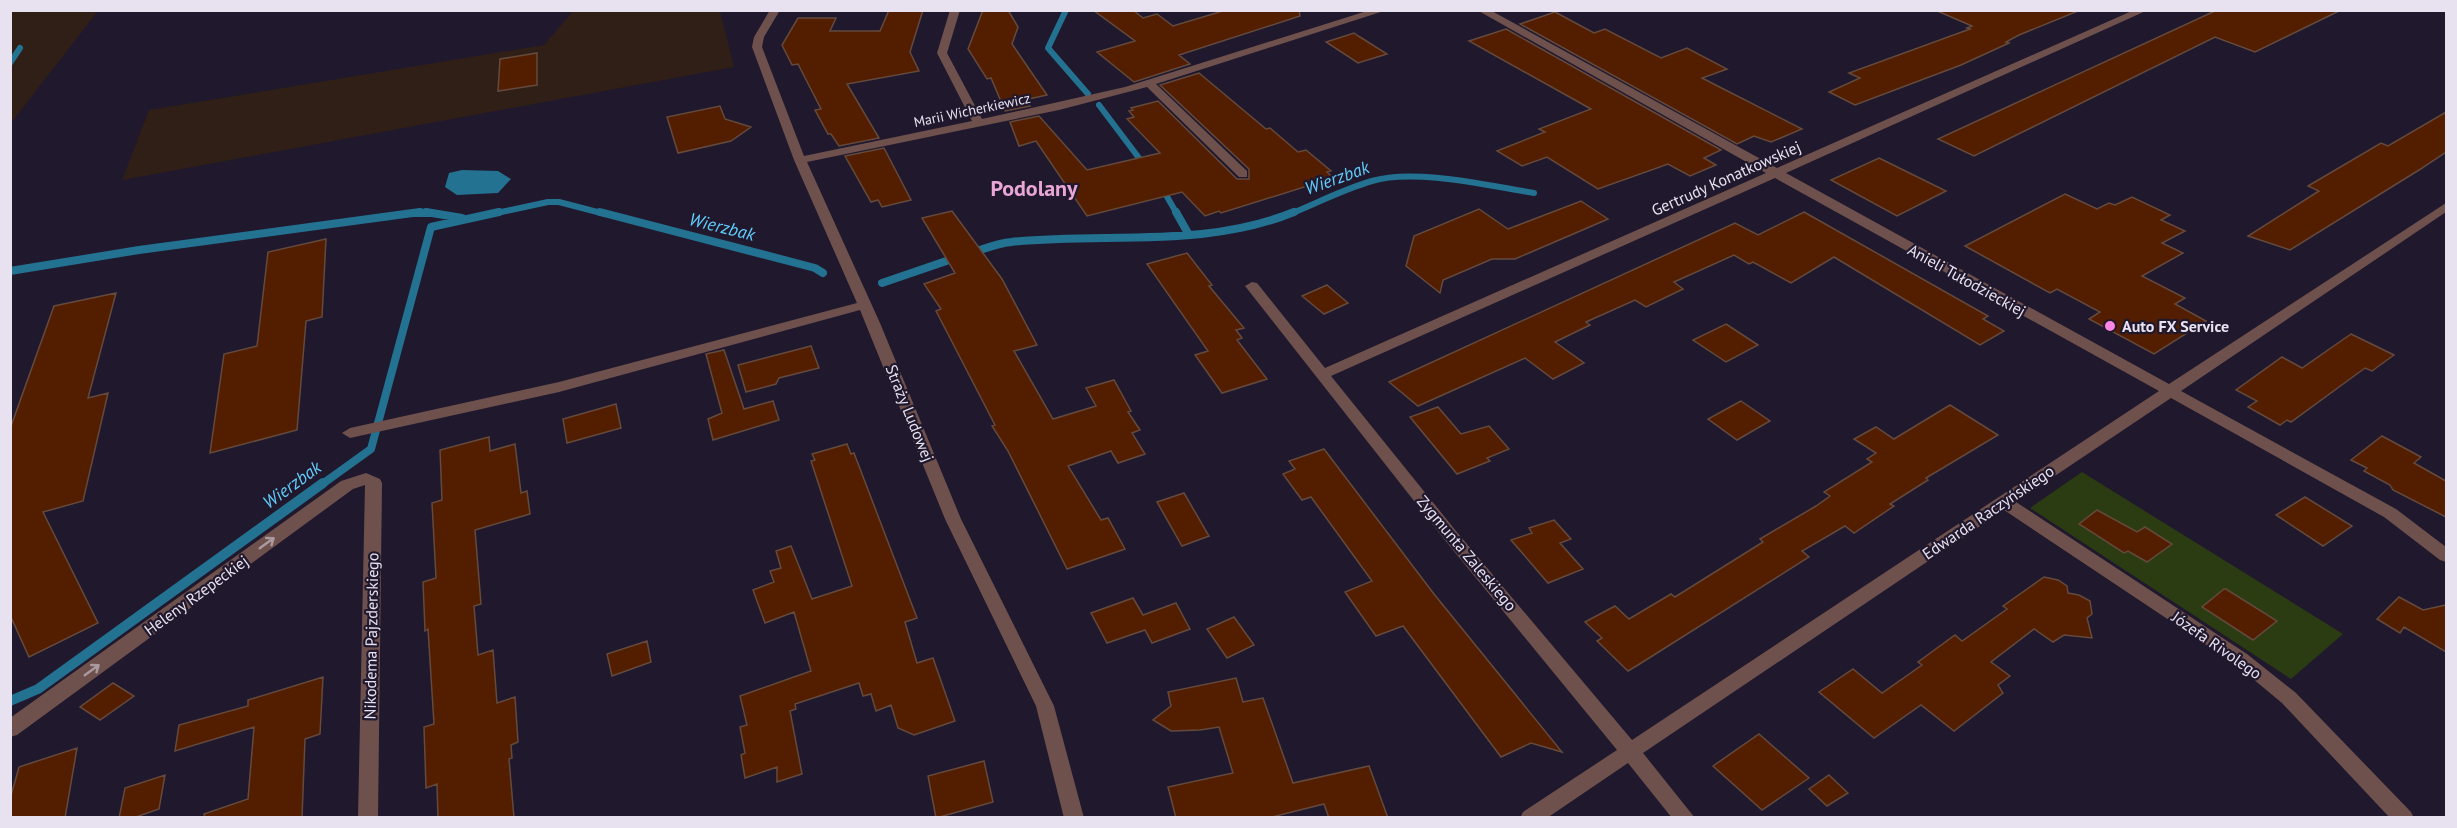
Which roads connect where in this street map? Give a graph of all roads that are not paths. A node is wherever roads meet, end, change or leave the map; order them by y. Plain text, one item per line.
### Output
1 (775, 10) edge
2 (955, 10) edge
3 (1382, 10) edge
4 (1482, 10) edge
5 (2144, 10) edge
6 (1149, 83) junction
7 (979, 124) junction
8 (800, 160) junction
9 (1243, 174) dead end
10 (1776, 174) junction
11 (2446, 207) edge
12 (1252, 286) dead end
13 (864, 305) junction
14 (1323, 374) junction
15 (2168, 391) junction
16 (356, 432) dead end
17 (347, 485) joint
18 (2004, 502) junction
19 (2446, 556) edge
20 (10, 729) edge
21 (1630, 753) junction
22 (368, 818) edge
23 (1074, 818) edge
24 (1530, 818) edge
25 (1685, 818) edge
26 (2404, 818) edge

1 - 8 street, Straży Ludowej
2 - 7 street
3 - 6 street, Marii Wicherkiewicz
4 - 10 street, Anieli Tułodzieckiej
5 - 10 street, Gertrudy Konatkowskiej
6 - 7 street, Marii Wicherkiewicz
6 - 9 street
7 - 8 street, Marii Wicherkiewicz
8 - 13 street, Straży Ludowej
10 - 14 street, Gertrudy Konatkowskiej
10 - 15 street, Anieli Tułodzieckiej
11 - 15 street, Edwarda Raczyńskiego
12 - 14 street, Zygmunta Zaleskiego
13 - 16 street
13 - 23 street, Straży Ludowej
14 - 21 street, Zygmunta Zaleskiego
15 - 18 street, Edwarda Raczyńskiego
15 - 19 street, Anieli Tułodzieckiej
20 -> 17 street, Heleny Rzepeckiej
17 - 22 street, Nikodema Pajzderskiego
18 - 21 street, Edwarda Raczyńskiego
18 - 26 street, Józefa Rivolego
21 - 24 street, Edwarda Raczyńskiego
21 - 25 street, Zygmunta Zaleskiego

